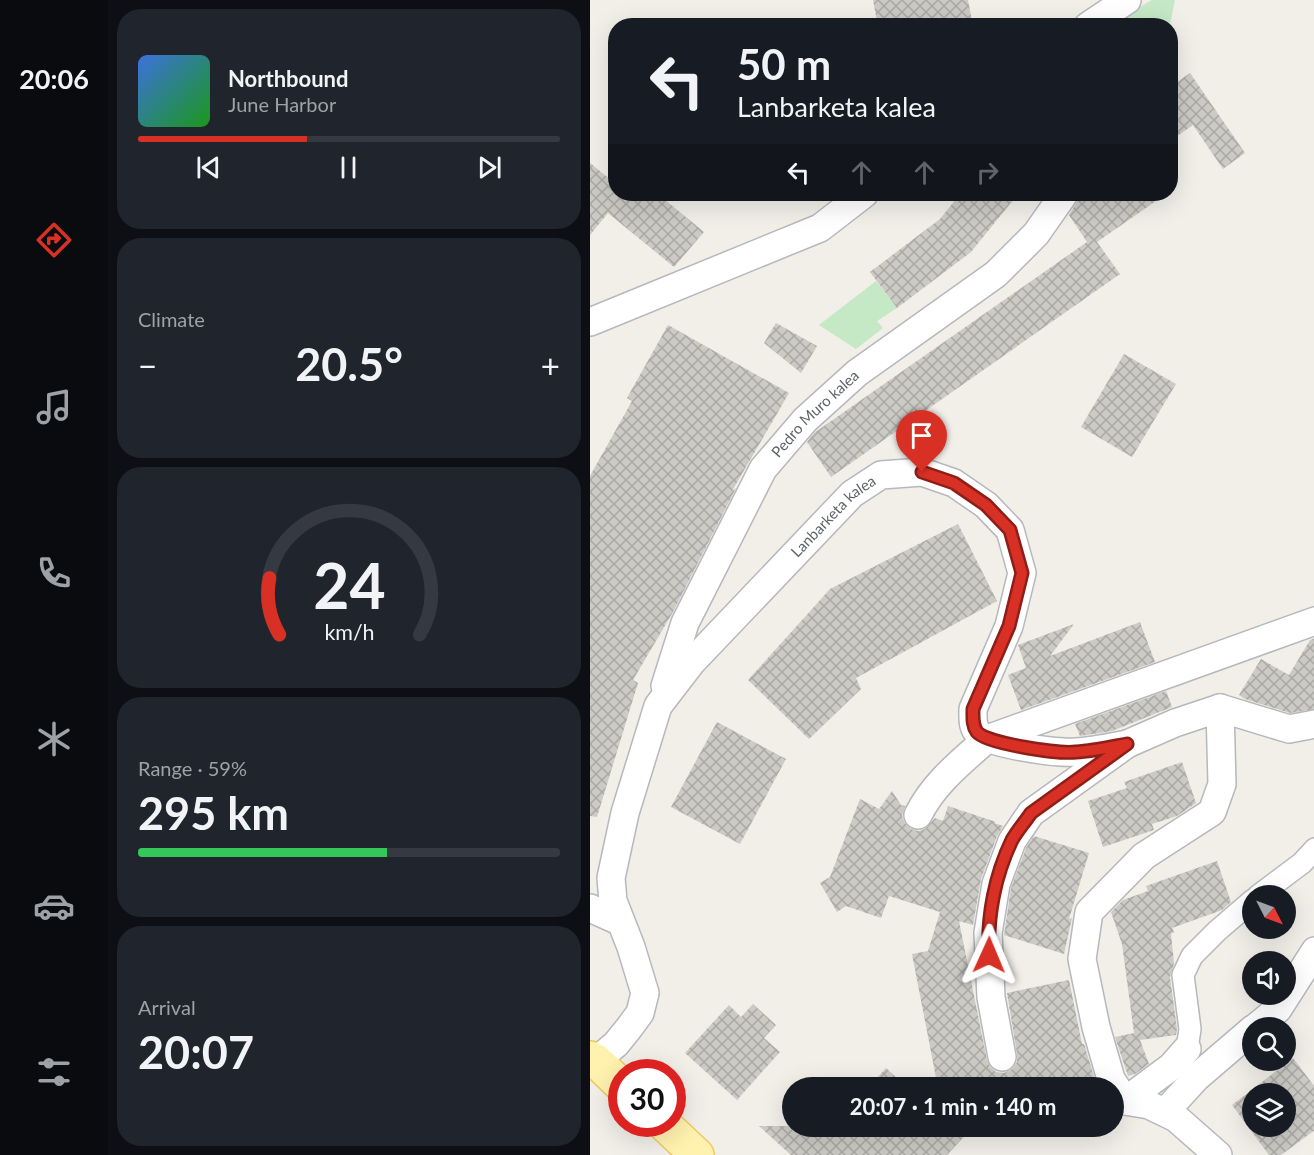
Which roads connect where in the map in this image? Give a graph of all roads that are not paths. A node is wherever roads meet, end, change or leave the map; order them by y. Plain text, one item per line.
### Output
1 (1127, 0) edge
2 (1100, 18) edge
3 (855, 201) edge
4 (1059, 201) edge
5 (590, 322) edge
6 (1314, 621) edge
7 (658, 706) junction
8 (1220, 708) junction
9 (1314, 724) edge
10 (987, 740) junction
11 (1127, 744) junction
12 (918, 815) dead end
13 (1314, 849) edge
14 (600, 885) edge
15 (1273, 885) edge
16 (590, 908) edge
17 (1242, 909) edge
18 (619, 921) junction
19 (1314, 951) edge
20 (1268, 1017) edge
21 (1242, 1038) edge
22 (1187, 1049) joint
23 (1002, 1057) dead end
24 (593, 1060) edge
25 (608, 1073) edge
26 (1126, 1101) junction
27 (1165, 1112) junction
28 (678, 1137) edge
29 (697, 1155) edge
30 (1218, 1155) edge

1 - 2 street
3 - 5 street
4 - 7 street, Pedro Muro kalea
6 - 10 street
7 - 10 street, Lanbarketa kalea
7 - 14 street, Lanbarketa kalea
8 - 9 street
8 - 11 street
8 - 26 street
10 - 11 street
10 - 12 street
11 - 23 street
13 - 15 street
14 - 18 street, Lanbarketa kalea
16 - 18 street
17 - 22 street
18 - 24 street, Lanbarketa kalea
19 - 20 street
21 - 27 street
22 - 26 street
24 - 25 main road
26 - 27 street
27 - 30 street
28 - 29 main road

